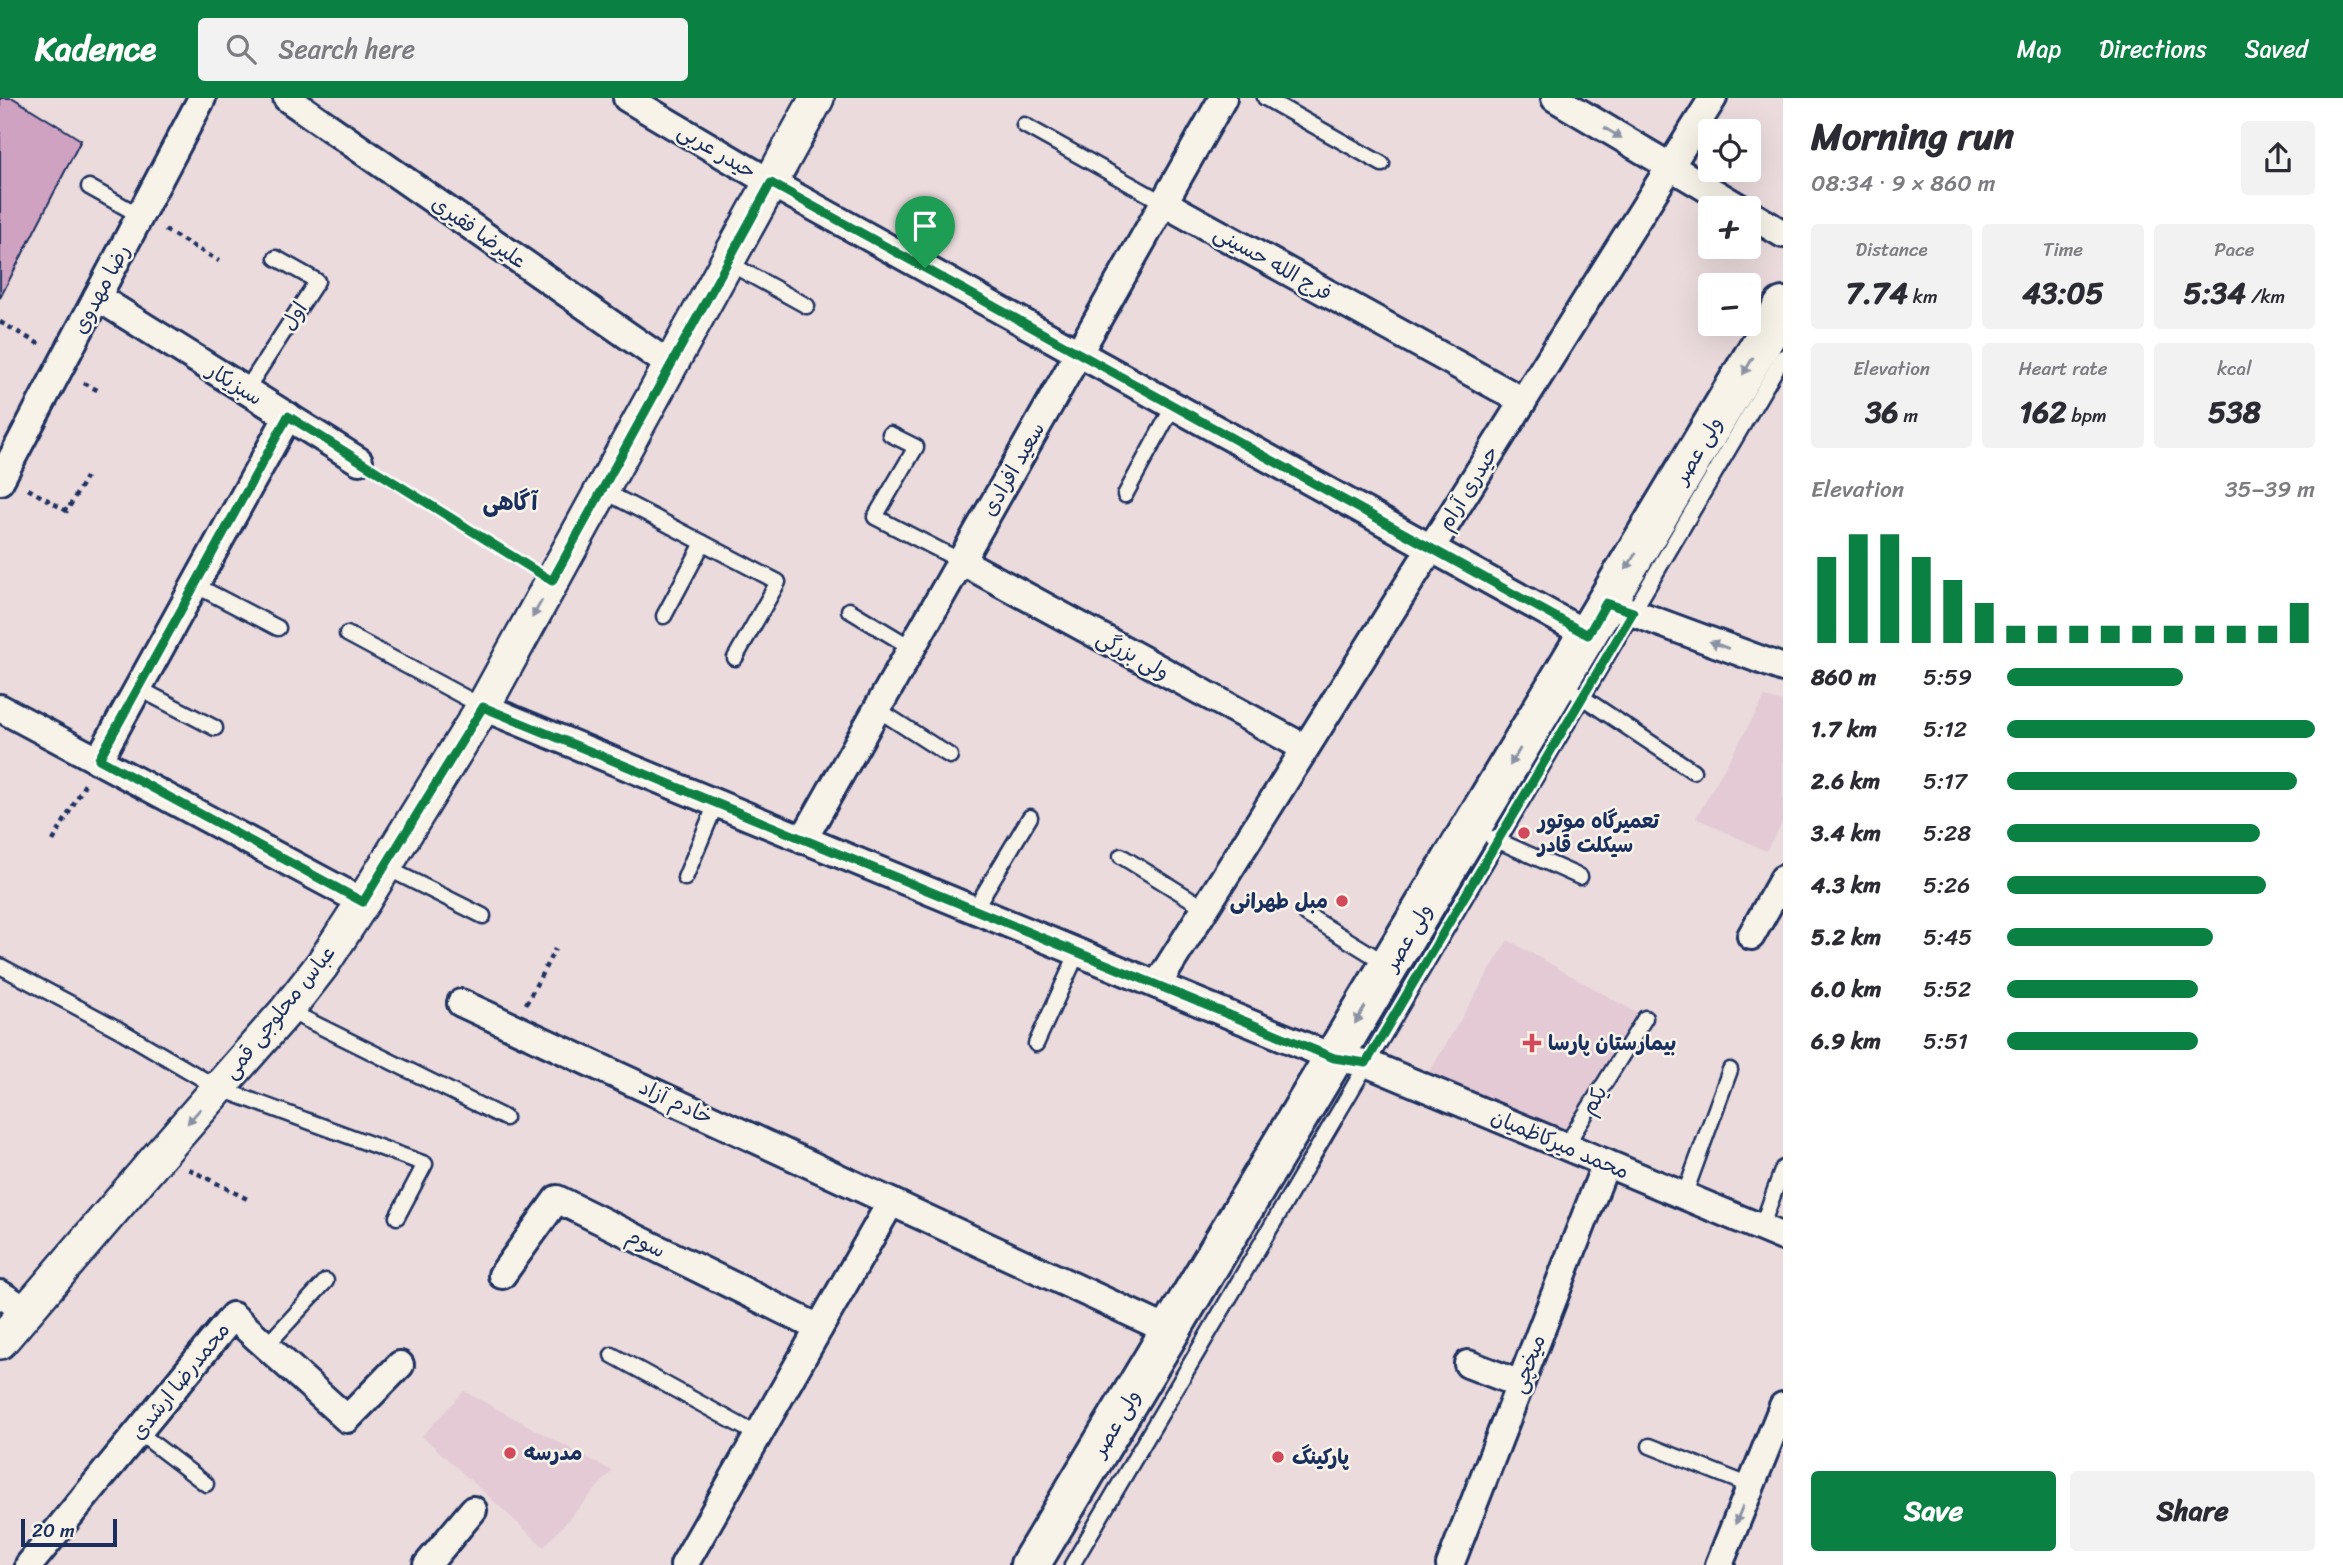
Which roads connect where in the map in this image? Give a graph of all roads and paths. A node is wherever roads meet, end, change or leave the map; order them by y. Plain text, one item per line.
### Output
1 (202, 98) edge
2 (287, 98) edge
3 (627, 98) edge
4 (817, 98) edge
5 (1223, 98) edge
6 (1265, 98) edge
7 (1555, 98) edge
8 (1713, 98) edge
9 (1024, 125) dead end
10 (1382, 164) dead end
11 (1670, 166) junction
12 (771, 183) junction
13 (89, 187) dead end
14 (1720, 196) edge
15 (1164, 203) junction
16 (139, 215) junction
17 (1761, 221) edge
18 (1783, 234) edge
19 (276, 258) dead end
20 (219, 261) dead end
21 (727, 262) junction
22 (97, 297) junction
23 (807, 306) dead end
24 (1783, 307) edge
25 (0, 322) edge
26 (1079, 353) junction
27 (1783, 357) edge
28 (64, 359) junction
29 (670, 365) junction
30 (246, 390) junction
31 (1523, 401) junction
32 (1174, 405) junction
33 (288, 416) junction
34 (890, 433) dead end
35 (359, 461) joint
36 (86, 477) dead end
37 (1, 478) edge
38 (602, 490) junction
39 (1125, 495) dead end
40 (703, 543) junction
41 (1431, 548) junction
42 (961, 561) junction
43 (552, 581) junction
44 (195, 585) junction
45 (849, 610) dead end
46 (664, 616) dead end
47 (1609, 617) junction
48 (278, 628) dead end
49 (347, 634) dead end
50 (912, 648) junction
51 (735, 658) dead end
52 (1783, 668) edge
53 (138, 688) junction
54 (1571, 690) junction
55 (483, 707) junction
56 (0, 708) edge
57 (877, 709) junction
58 (215, 729) dead end
59 (1305, 748) junction
60 (950, 756) dead end
61 (99, 759) junction
62 (1693, 771) dead end
63 (716, 804) junction
64 (1030, 817) dead end
65 (1485, 835) junction
66 (803, 839) junction
67 (53, 841) dead end
68 (1121, 856) dead end
69 (385, 867) junction
70 (1580, 877) dead end
71 (685, 878) dead end
72 (1783, 879) edge
73 (363, 902) junction
74 (1205, 908) junction
75 (974, 910) junction
76 (1307, 915) dead end
77 (483, 916) dead end
78 (1751, 936) dead end
79 (555, 949) dead end
80 (1078, 953) junction
81 (0, 966) edge
82 (1390, 966) junction
83 (1157, 985) junction
84 (461, 1003) dead end
85 (288, 1010) junction
86 (1645, 1018) dead end
87 (513, 1027) junction
88 (1036, 1044) dead end
89 (1350, 1061) junction
90 (1730, 1070) dead end
91 (218, 1088) junction
92 (505, 1118) dead end
93 (1565, 1147) junction
94 (160, 1154) junction
95 (1606, 1163) junction
96 (1783, 1168) edge
97 (1684, 1196) junction
98 (251, 1201) dead end
99 (891, 1202) junction
100 (397, 1217) dead end
101 (1772, 1232) edge
102 (502, 1275) dead end
103 (326, 1281) dead end
104 (14, 1302) edge
105 (819, 1328) junction
106 (1172, 1332) junction
107 (0, 1342) edge
108 (266, 1346) junction
109 (612, 1355) dead end
110 (1468, 1364) dead end
111 (400, 1365) dead end
112 (1520, 1384) junction
113 (1783, 1406) edge
114 (138, 1432) junction
115 (758, 1435) junction
116 (1650, 1446) dead end
117 (206, 1484) dead end
118 (1751, 1486) junction
119 (473, 1510) dead end
120 (29, 1565) edge
121 (427, 1565) edge
122 (684, 1565) edge
123 (1030, 1565) edge
124 (1072, 1565) edge
125 (1450, 1565) edge
126 (1719, 1565) edge

1 - 16 street, رضا مهدوی
2 - 29 street, علیرضا فقیری
3 - 12 street, حیدر عربی
4 - 12 street, عباس محلوجی قمی
5 - 15 street, سعید افرادی
6 - 10 lane
7 -> 11 street
8 - 11 street, حیدری آرام
9 - 15 lane, فرج الله حسینی
11 - 14 street
11 - 31 street, حیدری آرام
12 - 21 street, عباس محلوجی قمی
12 - 26 street, حیدر عربی
13 - 16 lane
15 - 26 street, سعید افرادی
15 - 31 street, فرج الله حسینی
16 - 20 path
16 - 22 street, رضا مهدوی
17 - 18 street
19 - 30 lane, اول
21 - 23 lane
21 - 29 street, عباس محلوجی قمی
22 - 28 street, رضا مهدوی
22 - 30 street, سبزیکار
24 -> 47 main road, ولی عصر
25 - 28 path
26 - 32 street, حیدر عربی
26 - 42 street, سعید افرادی
27 - 47 lane
28 - 37 street, رضا مهدوی
29 - 38 street, عباس محلوجی قمی
30 - 33 street, سبزیکار
31 - 41 street, حیدری آرام
32 - 39 lane
32 - 41 street, حیدر عربی
33 - 35 street, سبزیکار
33 - 44 street
34 - 42 lane
35 - 43 path
36 - 37 path
38 - 40 lane
38 - 43 street, عباس محلوجی قمی
40 - 46 lane
40 - 51 lane
41 - 47 street, حیدر عربی
41 - 59 street, حیدری آرام
42 - 50 street, سعید افرادی
42 - 59 street, ولی بزرگی
43 -> 55 street, عباس محلوجی قمی
44 - 48 lane
44 - 53 street
45 - 50 lane
52 -> 47 street, حیدر عربی
47 - 54 main road, ولی عصر
49 - 55 lane
50 - 57 street, سعید افرادی
53 - 58 lane
53 - 61 street
54 - 62 lane
54 - 65 main road, ولی عصر
55 - 63 street, محمد میرکاظمیان
55 - 69 street, عباس محلوجی قمی
56 - 61 street
57 - 60 lane
57 - 66 street, سعید افرادی
59 - 74 street, حیدری آرام
61 - 67 path
61 - 73 street
63 - 66 street, محمد میرکاظمیان
63 - 71 lane
64 - 75 lane
65 - 70 lane
65 - 82 main road, ولی عصر
65 - 89 lane
66 - 75 street, محمد میرکاظمیان
68 - 74 lane
69 - 73 street, عباس محلوجی قمی
69 - 77 lane
72 - 78 street
73 - 85 street, عباس محلوجی قمی
74 - 83 street, حیدری آرام
75 - 80 street, محمد میرکاظمیان
76 - 82 lane
79 - 87 path
80 - 83 street, محمد میرکاظمیان
80 - 88 lane
81 - 91 lane
82 -> 89 main road, ولی عصر
83 - 89 street, محمد میرکاظمیان
84 - 87 street, خادم آزاد
85 - 91 street, عباس محلوجی قمی
85 - 92 lane
86 - 93 lane, یکم
87 - 99 street, خادم آزاد
89 - 93 street, محمد میرکاظمیان
89 - 106 main road, ولی عصر
89 - 124 lane
90 - 97 lane
91 -> 94 street, عباس محلوجی قمی
91 - 100 lane
93 - 95 street, محمد میرکاظمیان
94 - 98 path
94 - 104 street, عباس محلوجی قمی
95 - 97 street, محمد میرکاظمیان
95 - 112 street, میخچی
96 - 101 lane
97 - 101 street, محمد میرکاظمیان
99 - 105 street
99 - 106 street, خادم آزاد
102 - 105 street, سوم
103 - 108 lane
104 - 107 street, عباس محلوجی قمی
105 - 115 street
106 - 123 main road, ولی عصر
108 - 111 street, محمدرضا ارشدی
108 - 114 street, محمدرضا ارشدی
109 - 115 lane
110 - 112 street
112 - 125 street, میخچی
113 - 118 street
114 - 117 lane
114 - 120 street, محمدرضا ارشدی
115 - 122 street
116 - 118 lane
118 -> 126 street
119 - 121 street

